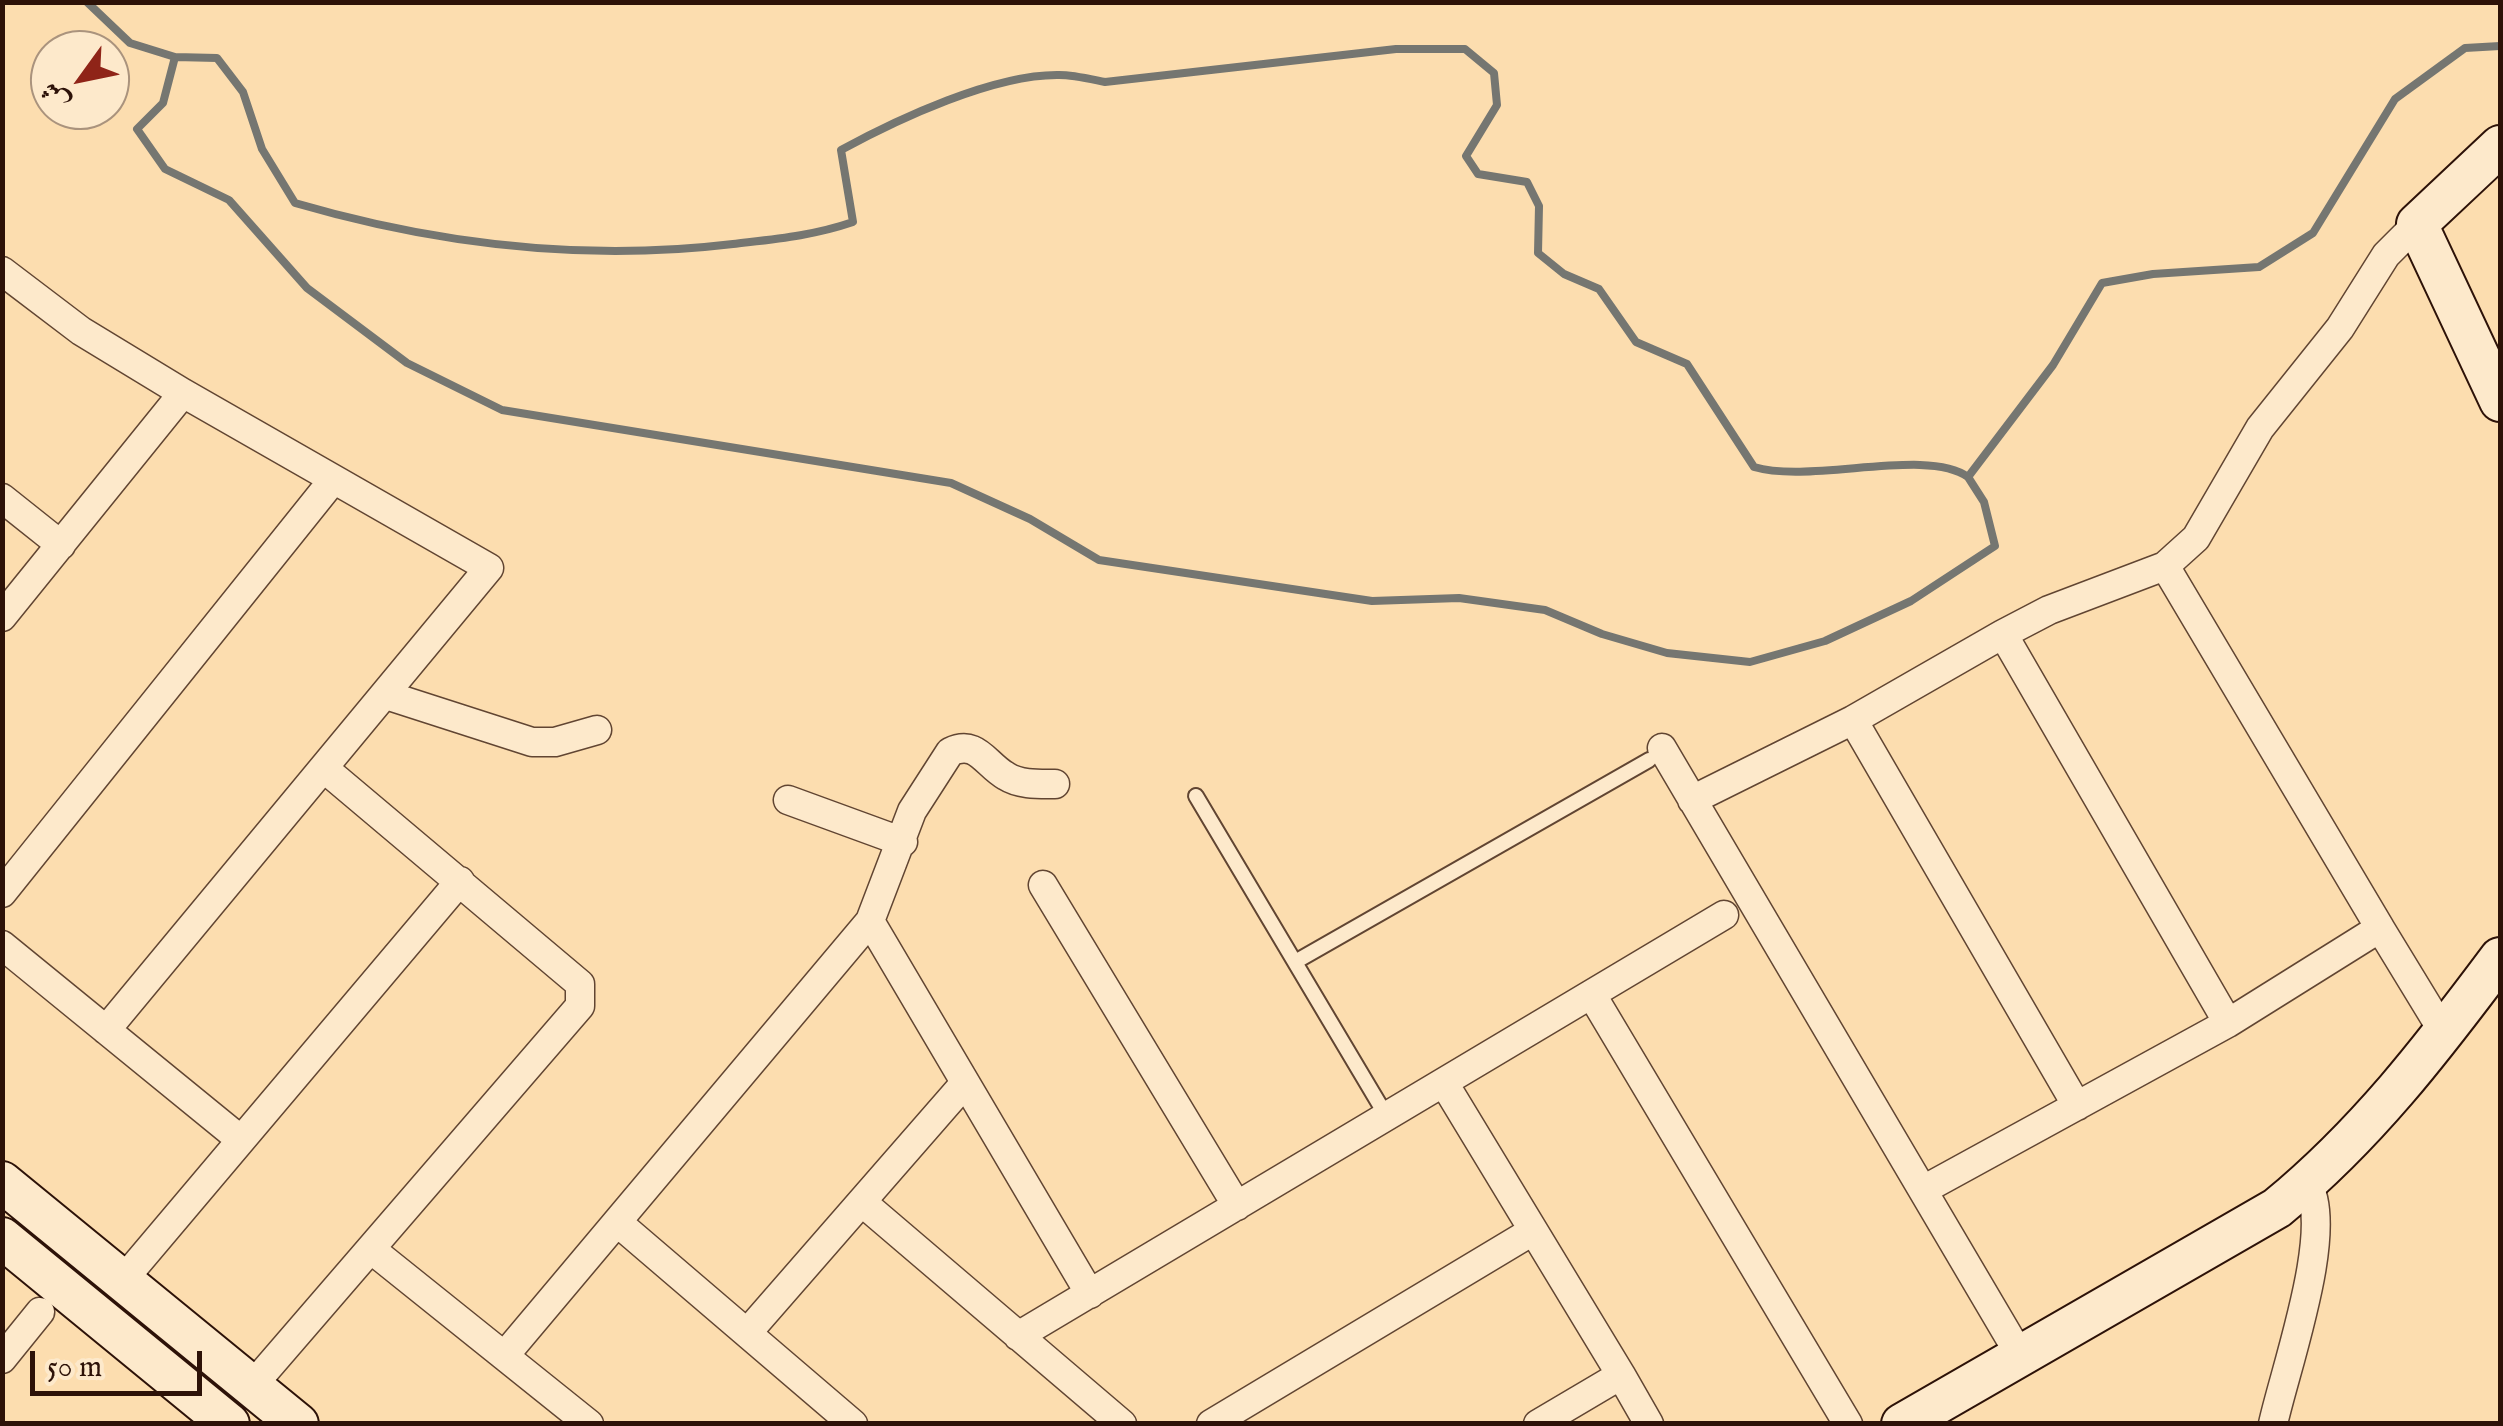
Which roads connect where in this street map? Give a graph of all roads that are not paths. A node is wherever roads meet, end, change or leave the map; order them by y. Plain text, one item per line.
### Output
1 (2500, 146) edge
2 (2417, 224) junction
3 (2, 272) edge
4 (184, 394) junction
5 (2500, 401) edge
6 (333, 480) junction
7 (2, 498) edge
8 (61, 545) junction
9 (2164, 566) junction
10 (2, 618) edge
11 (2003, 634) junction
12 (386, 695) junction
13 (1853, 720) junction
14 (596, 730) dead end
15 (1655, 754) joint
16 (326, 770) junction
17 (1055, 784) dead end
18 (1196, 796) dead end
19 (788, 800) dead end
20 (1692, 800) junction
21 (903, 842) junction
22 (460, 882) junction
23 (1043, 885) dead end
24 (2, 893) edge
25 (1724, 915) dead end
26 (870, 921) junction
27 (2380, 928) junction
28 (2, 946) edge
29 (2500, 958) edge
30 (1295, 962) junction
31 (1592, 994) junction
32 (2228, 1023) junction
33 (106, 1030) junction
34 (2444, 1033) junction
35 (965, 1083) junction
36 (1444, 1083) junction
37 (2077, 1106) junction
38 (1387, 1117) junction
39 (242, 1140) junction
40 (2, 1182) edge
41 (2307, 1183) junction
42 (1923, 1190) junction
43 (863, 1203) junction
44 (1237, 1206) junction
45 (617, 1222) junction
46 (1531, 1232) junction
47 (2, 1238) edge
48 (372, 1250) junction
49 (123, 1280) junction
50 (1090, 1294) junction
51 (40, 1312) dead end
52 (747, 1333) junction
53 (1018, 1336) junction
54 (505, 1355) junction
55 (2021, 1356) junction
56 (2, 1359) edge
57 (1621, 1375) junction
58 (252, 1386) junction
59 (228, 1424) edge
60 (298, 1424) edge
61 (589, 1424) edge
62 (853, 1424) edge
63 (1122, 1424) edge
64 (1210, 1424) edge
65 (1538, 1424) edge
66 (1649, 1424) edge
67 (1848, 1424) edge
68 (1902, 1424) edge
69 (2274, 1424) edge

1 - 2 street
2 - 5 street
2 - 9 street
3 - 4 street
4 - 6 street
4 - 8 street
6 - 12 street
6 - 24 street
7 - 8 street
8 - 10 street
9 - 11 street
9 - 27 street
11 - 13 street
11 - 32 street
12 - 14 street
12 - 16 street
13 - 20 street
13 - 37 street
15 - 20 street
15 - 30 lane
16 - 22 street
16 - 33 street
17 - 21 street
18 - 30 lane
19 - 21 street
20 - 42 street
21 - 26 street
22 - 39 street
22 - 48 street
23 - 44 street
25 - 31 street
26 - 35 street
26 - 45 street
27 - 32 street
27 - 34 street
28 - 33 street
29 - 34 street
30 - 38 lane
31 - 36 street
31 - 67 street
32 - 37 street
33 - 39 street
34 - 41 street
35 - 43 street
35 - 50 street
36 - 38 street
36 - 46 street
37 - 42 street
38 - 44 street
39 - 49 street
40 - 49 street
41 - 55 street
41 - 69 street
42 - 55 street
43 - 52 street
43 - 53 street
44 - 50 street
45 - 52 street
45 - 54 street
46 - 57 street
46 - 64 street
47 - 59 street
48 - 54 street
48 - 58 street
49 - 58 street
50 - 53 street
51 - 56 street
52 - 62 street
53 - 63 street
54 - 61 street
55 - 68 street
57 - 65 street
57 - 66 street
58 - 60 street

